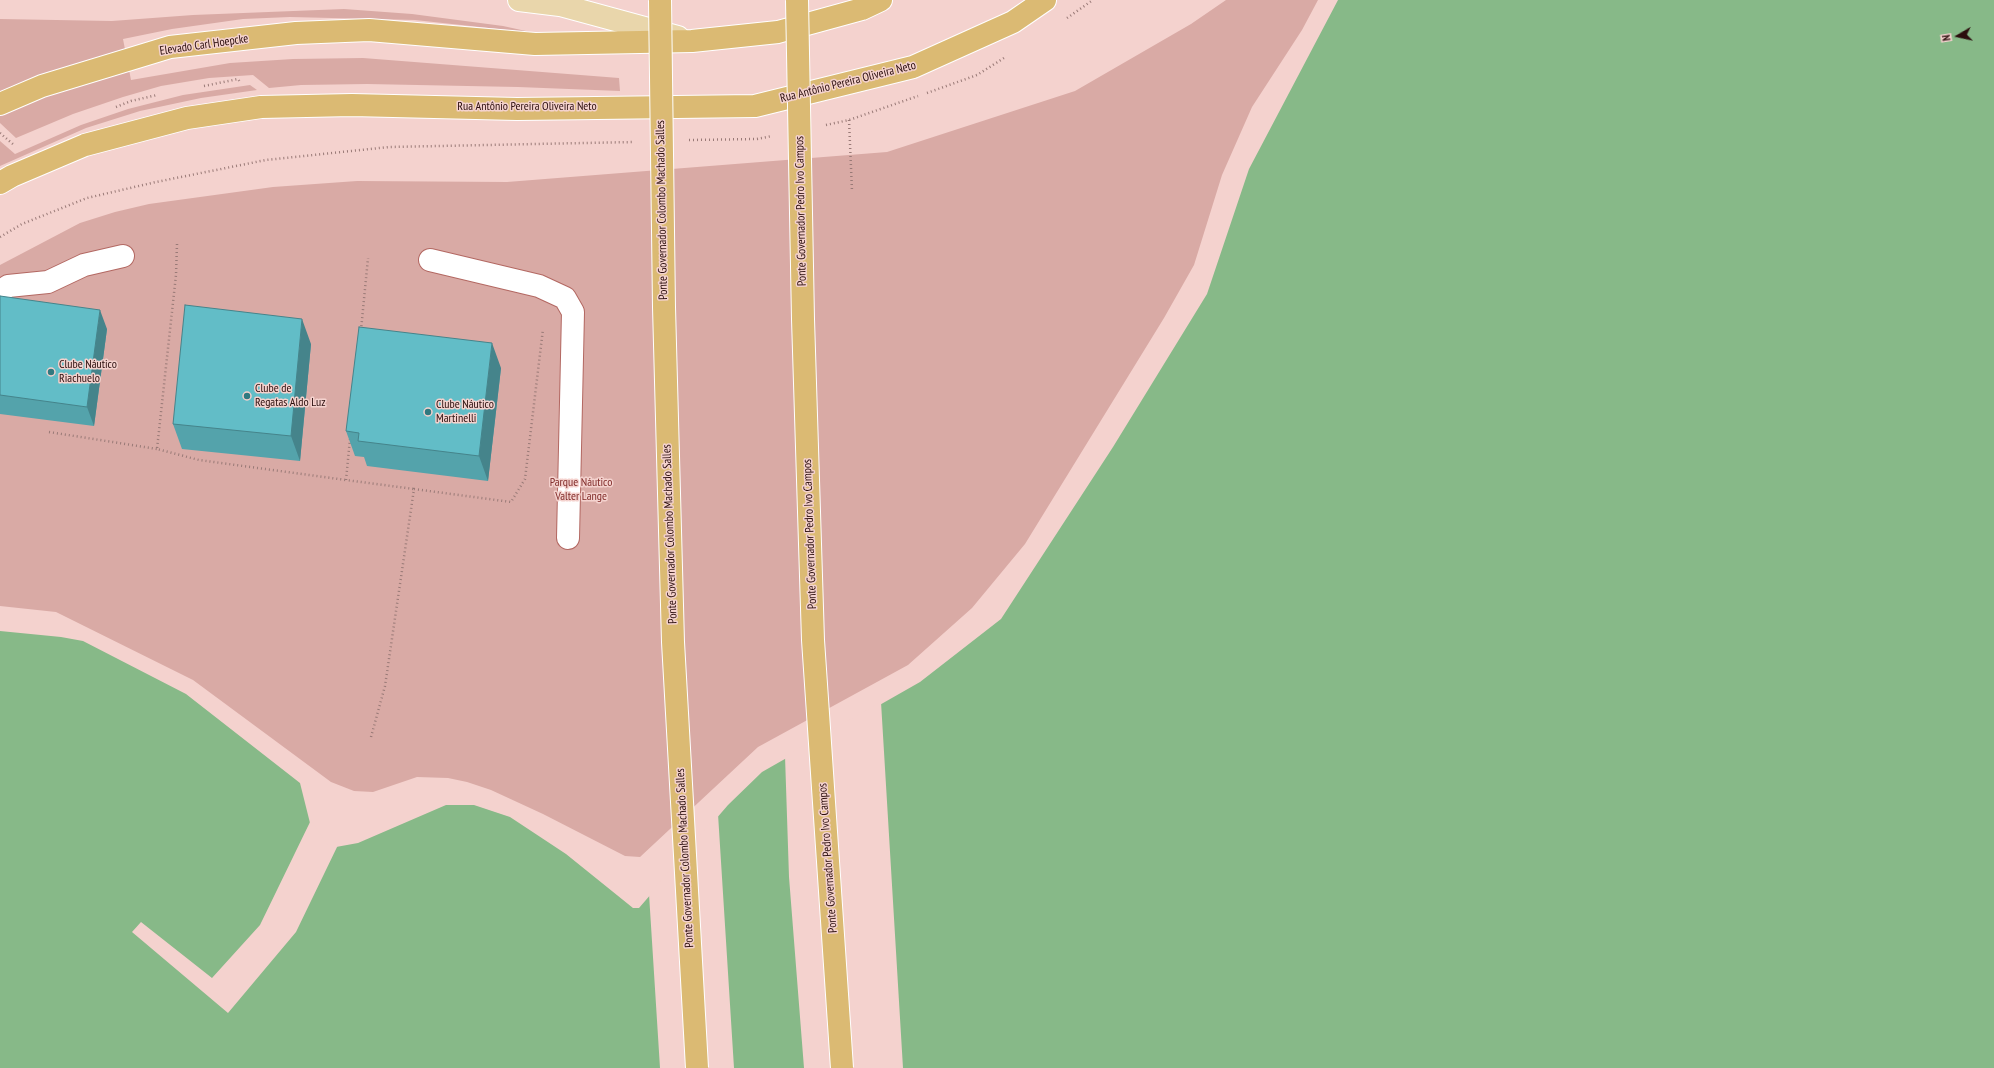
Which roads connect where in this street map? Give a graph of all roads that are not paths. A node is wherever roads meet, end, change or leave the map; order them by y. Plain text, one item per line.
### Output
1 (519, 0) edge
2 (660, 0) edge
3 (797, 0) edge
4 (881, 0) edge
5 (1045, 0) edge
6 (692, 40) junction
7 (0, 104) edge
8 (0, 183) edge
9 (123, 256) dead end
10 (430, 260) dead end
11 (0, 292) edge
12 (568, 538) dead end
13 (698, 1068) edge
14 (842, 1068) edge

1 - 6 main road
2 - 13 highway, Ponte Governador Colombo Machado Salles, bridge
3 - 14 highway, Ponte Governador Pedro Ivo Campos, bridge
4 - 6 highway
5 - 8 highway, Rua Antônio Pereira Oliveira Neto
6 - 7 highway, Elevado Carl Hoepcke
9 - 11 lane
10 - 12 lane

